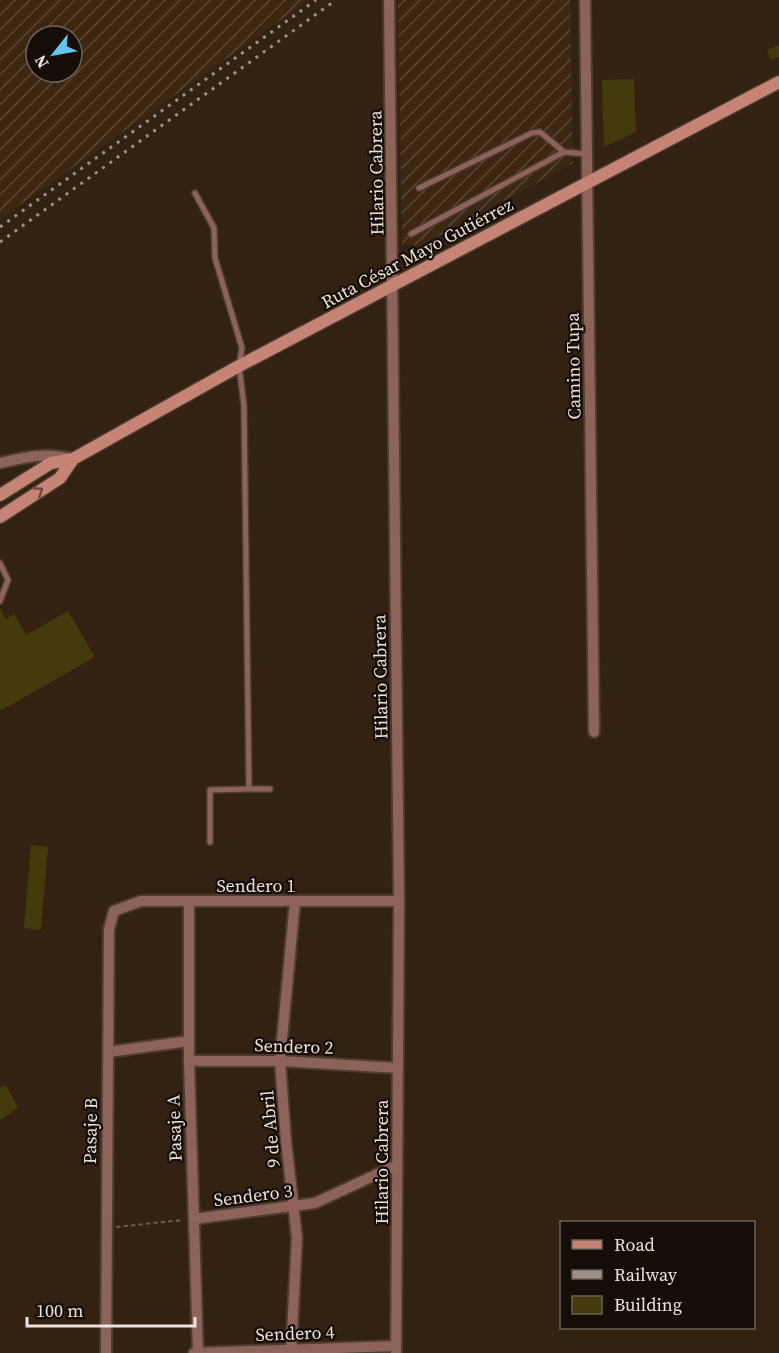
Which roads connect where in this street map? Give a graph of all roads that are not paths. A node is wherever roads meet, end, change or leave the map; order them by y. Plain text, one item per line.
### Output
1 (389, 0) edge
2 (585, 0) edge
3 (779, 82) edge
4 (564, 152) junction
5 (586, 154) junction
6 (587, 184) junction
7 (419, 188) dead end
8 (195, 193) dead end
9 (411, 234) dead end
10 (394, 286) junction
11 (238, 366) junction
12 (73, 459) junction
13 (0, 463) edge
14 (0, 495) edge
15 (0, 516) edge
16 (0, 563) edge
17 (3, 589) edge
18 (0, 601) edge
19 (594, 732) dead end
20 (249, 789) junction
21 (270, 789) dead end
22 (210, 842) dead end
23 (189, 901) junction
24 (295, 901) junction
25 (399, 901) junction
26 (114, 911) joint
27 (189, 1041) junction
28 (108, 1052) junction
29 (189, 1060) junction
30 (280, 1061) junction
31 (398, 1068) junction
32 (397, 1166) junction
33 (295, 1207) junction
34 (194, 1219) junction
35 (396, 1350) edge
36 (292, 1351) edge
37 (106, 1353) edge
38 (196, 1353) edge

1 - 10 street, Hilario Cabrera
2 - 5 street, Camino Tupa
3 - 6 main road, Ruta César Mayo Gutiérrez
4 - 5 lane
4 - 7 lane
4 - 9 lane
5 - 6 street, Camino Tupa
6 - 10 main road, Ruta César Mayo Gutiérrez
6 - 19 street, Camino Tupa
8 - 11 lane
10 - 11 main road, Ruta César Mayo Gutiérrez
10 - 25 street, Hilario Cabrera
11 - 12 main road, Ruta César Mayo Gutiérrez
11 - 20 lane
12 - 13 street
12 - 14 main road, Ruta César Mayo Gutiérrez
15 -> 12 main road, Ruta César Mayo Gutiérrez
16 - 17 lane
17 - 18 lane
20 - 21 lane
20 - 22 lane
23 - 24 street, Sendero 1
23 - 26 street, Sendero 1
23 - 27 street, Pasaje A
24 - 25 street, Sendero 1
24 - 30 street, 9 de Abril
25 - 31 street, Hilario Cabrera
26 - 28 street, Pasaje B
27 - 28 street
27 - 29 street, Pasaje A
28 - 37 street, Pasaje B
29 - 30 street, Sendero 2
29 - 34 street, Pasaje A
30 - 31 street, Sendero 2
30 - 33 street, 9 de Abril
31 - 32 street, Hilario Cabrera
32 - 33 street, Sendero 3
32 - 35 street, Hilario Cabrera
33 - 34 street, Sendero 3
33 - 36 street, 9 de Abril
34 - 38 street, Pasaje A
35 - 36 street, Sendero 4
36 - 38 street, Sendero 4

